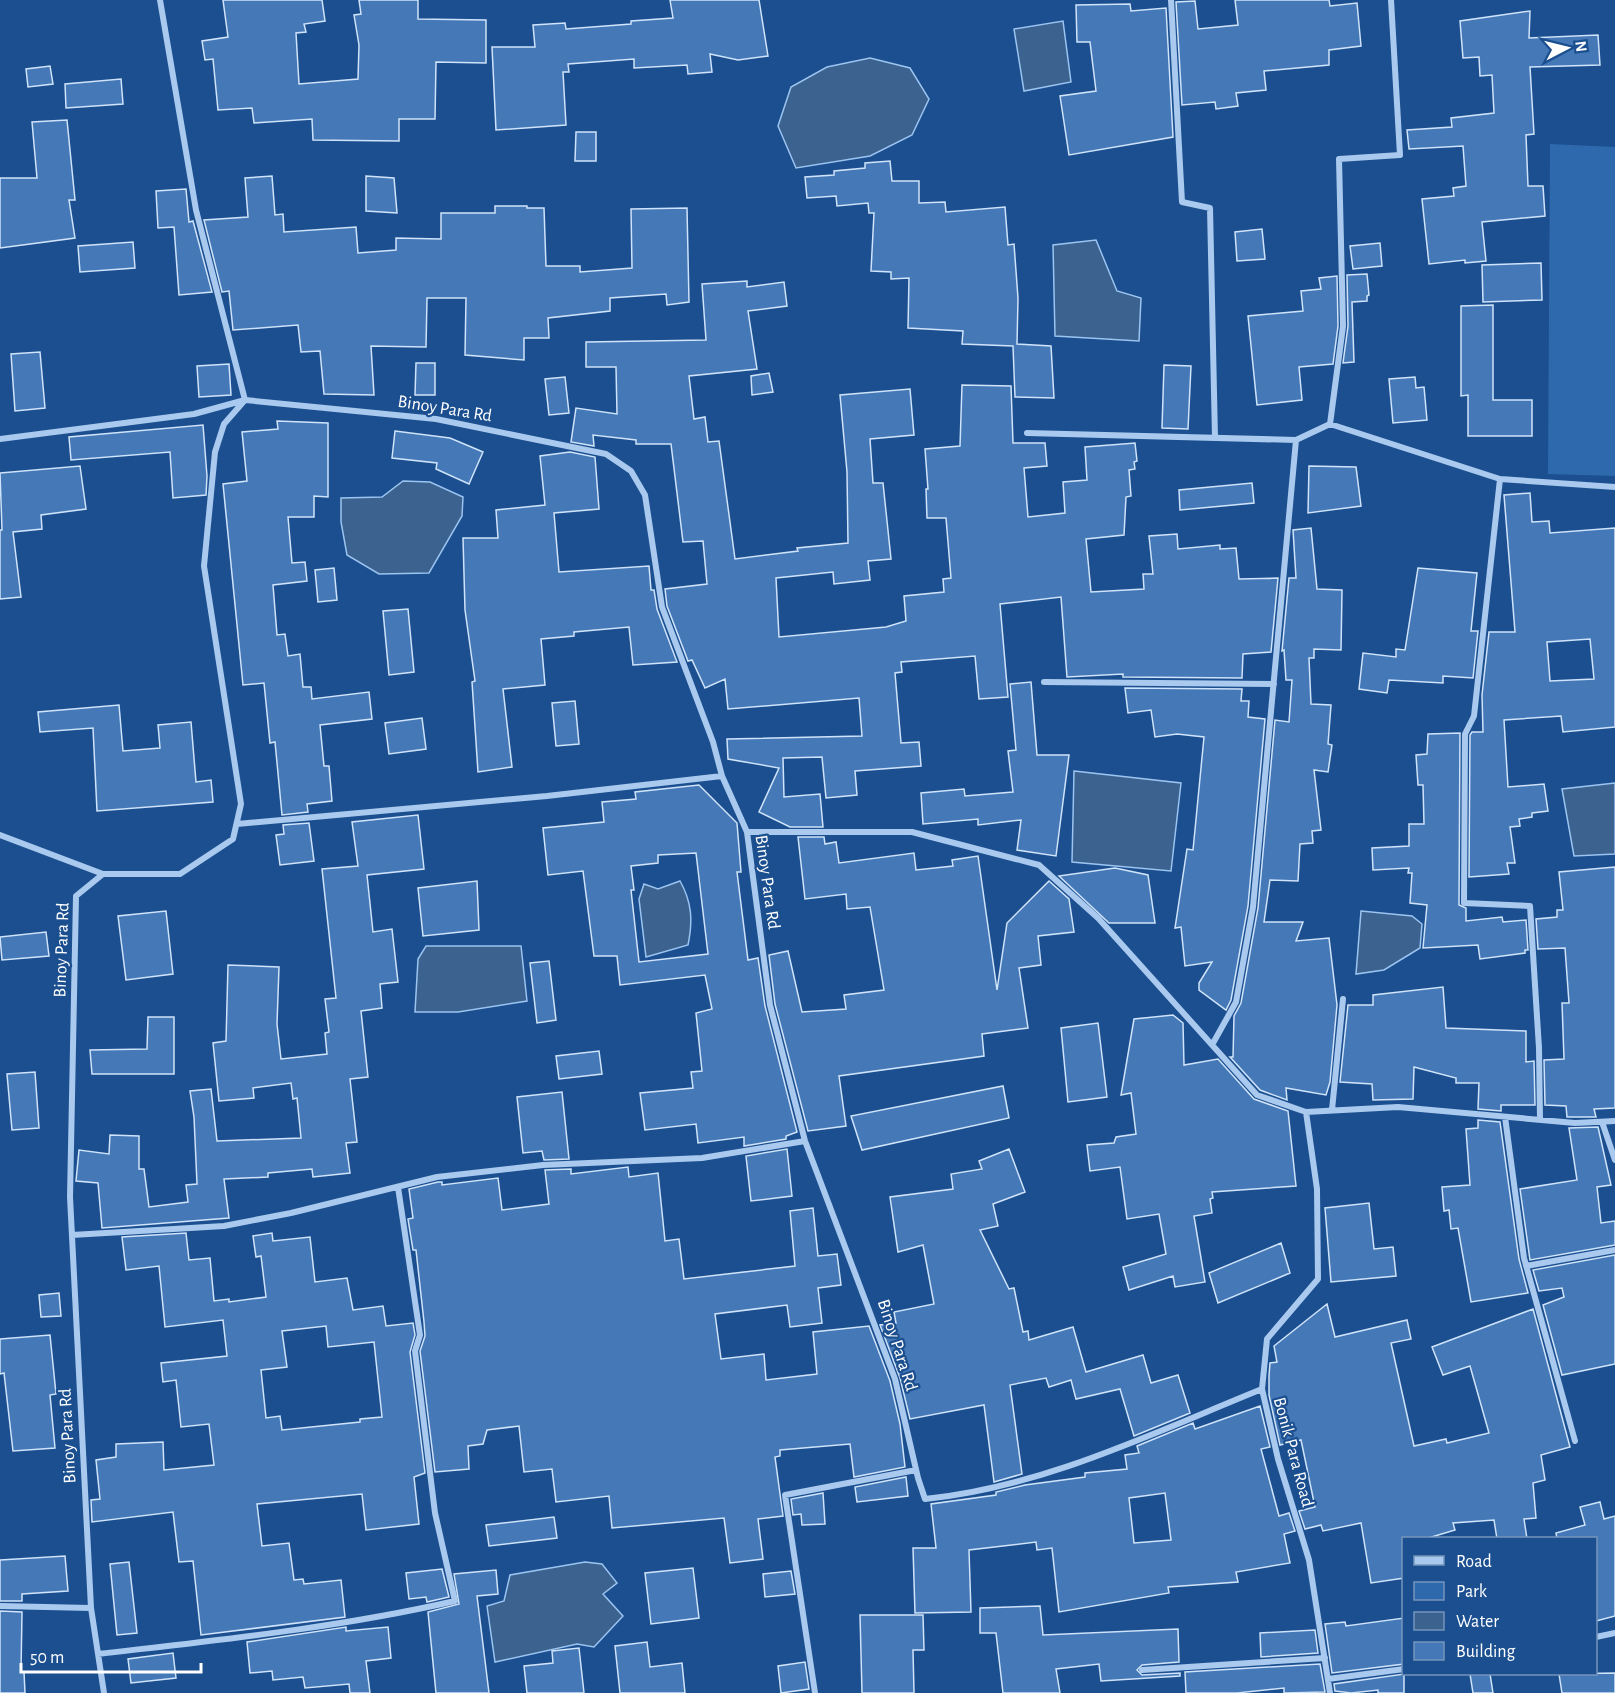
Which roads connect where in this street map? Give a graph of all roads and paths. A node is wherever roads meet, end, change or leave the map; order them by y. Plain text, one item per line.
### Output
1 (160, 0) edge
2 (1171, 0) edge
3 (1391, 0) edge
4 (245, 400) junction
5 (1330, 424) junction
6 (1028, 434) dead end
7 (1215, 438) junction
8 (0, 439) edge
9 (1296, 440) junction
10 (1500, 479) junction
11 (1615, 487) edge
12 (1044, 682) dead end
13 (1274, 684) junction
14 (722, 776) junction
15 (237, 824) junction
16 (747, 832) junction
17 (0, 835) edge
18 (103, 873) junction
19 (1343, 999) dead end
20 (1212, 1045) junction
21 (1332, 1110) junction
22 (1306, 1112) junction
23 (1505, 1118) junction
24 (1540, 1120) junction
25 (1615, 1121) edge
26 (1602, 1122) junction
27 (806, 1141) junction
28 (1615, 1160) edge
29 (398, 1187) junction
30 (72, 1235) junction
31 (1615, 1250) edge
32 (1526, 1266) junction
33 (1262, 1389) junction
34 (1575, 1441) dead end
35 (916, 1470) junction
36 (0, 1606) edge
37 (91, 1608) junction
38 (1615, 1633) edge
39 (1597, 1637) edge
40 (98, 1654) junction
41 (1325, 1658) junction
42 (1402, 1669) edge
43 (1142, 1670) dead end
44 (1328, 1679) junction
45 (104, 1693) edge
46 (815, 1693) edge
47 (1330, 1693) edge

1 - 4 street
2 - 7 street
3 - 5 street
4 - 8 street
4 - 14 street, Binoy Para Rd
4 - 15 street
5 - 9 street
5 - 10 street
6 - 7 street
7 - 9 street
9 - 13 street
10 - 11 street
10 - 24 street
12 - 13 street
13 - 20 street
14 - 15 street
14 - 16 street, Binoy Para Rd
15 - 18 street
16 - 20 street
16 - 27 street, Binoy Para Rd
17 - 18 street
18 - 30 street, Binoy Para Rd
19 - 21 street
20 - 22 street
21 - 22 street
21 - 23 street
22 - 33 street, Bonik Para Road
23 - 24 street
23 - 32 street
24 - 26 street
25 - 26 street
26 - 28 street
27 - 29 street
27 - 35 street, Binoy Para Rd
29 - 30 street
29 - 40 street
30 - 37 street, Binoy Para Rd
31 - 32 street
32 - 34 street
33 - 35 street, Binoy Para Rd
33 - 41 street, Bonik Para Road
35 - 46 street
36 - 37 street
37 - 40 street, Binoy Para Rd
38 - 39 street
40 - 45 street, Binoy Para Rd
41 - 43 street
41 - 44 street, Bonik Para Road
42 - 44 street
44 - 47 street, Bonik Para Road

